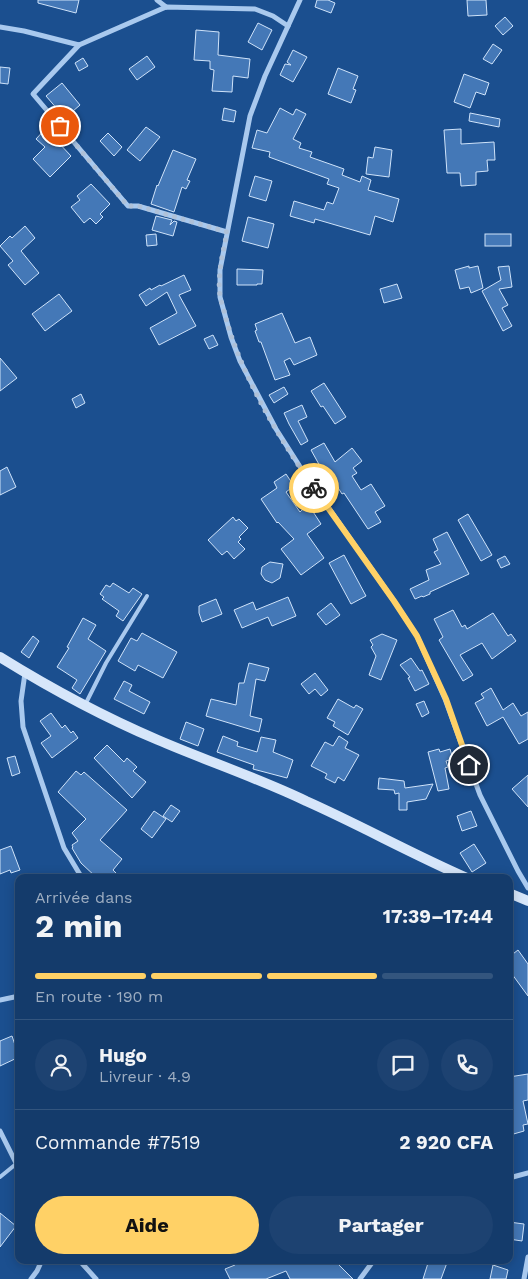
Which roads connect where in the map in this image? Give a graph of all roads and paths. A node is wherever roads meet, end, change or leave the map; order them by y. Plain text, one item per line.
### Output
1 (157, 0) edge
2 (300, 0) edge
3 (166, 7) junction
4 (288, 26) junction
5 (0, 27) edge
6 (79, 45) junction
7 (227, 232) junction
8 (147, 596) dead end
9 (0, 657) edge
10 (25, 673) junction
11 (85, 705) junction
12 (80, 874) edge
13 (459, 874) edge
14 (528, 888) edge
15 (513, 894) edge
16 (528, 900) edge
17 (15, 997) edge
18 (0, 1000) edge
19 (0, 1131) edge
20 (15, 1162) edge
21 (15, 1167) edge
22 (528, 1173) edge
23 (0, 1176) edge
24 (513, 1177) edge
25 (528, 1258) edge
26 (40, 1264) edge
27 (83, 1264) edge
28 (371, 1264) edge
29 (31, 1279) edge
30 (96, 1279) edge
31 (360, 1279) edge
32 (524, 1279) edge

1 - 3 street
2 - 4 street
3 - 4 street
3 - 6 street
4 - 7 street
5 - 6 street
6 - 7 street
7 - 14 street
8 - 11 lane
9 - 10 street
10 - 11 street
10 - 12 street
11 - 13 street
15 - 16 street
17 - 18 street
19 - 20 street
21 - 23 lane
22 - 24 street
25 - 32 street
26 - 29 street
27 - 30 street
28 - 31 street

